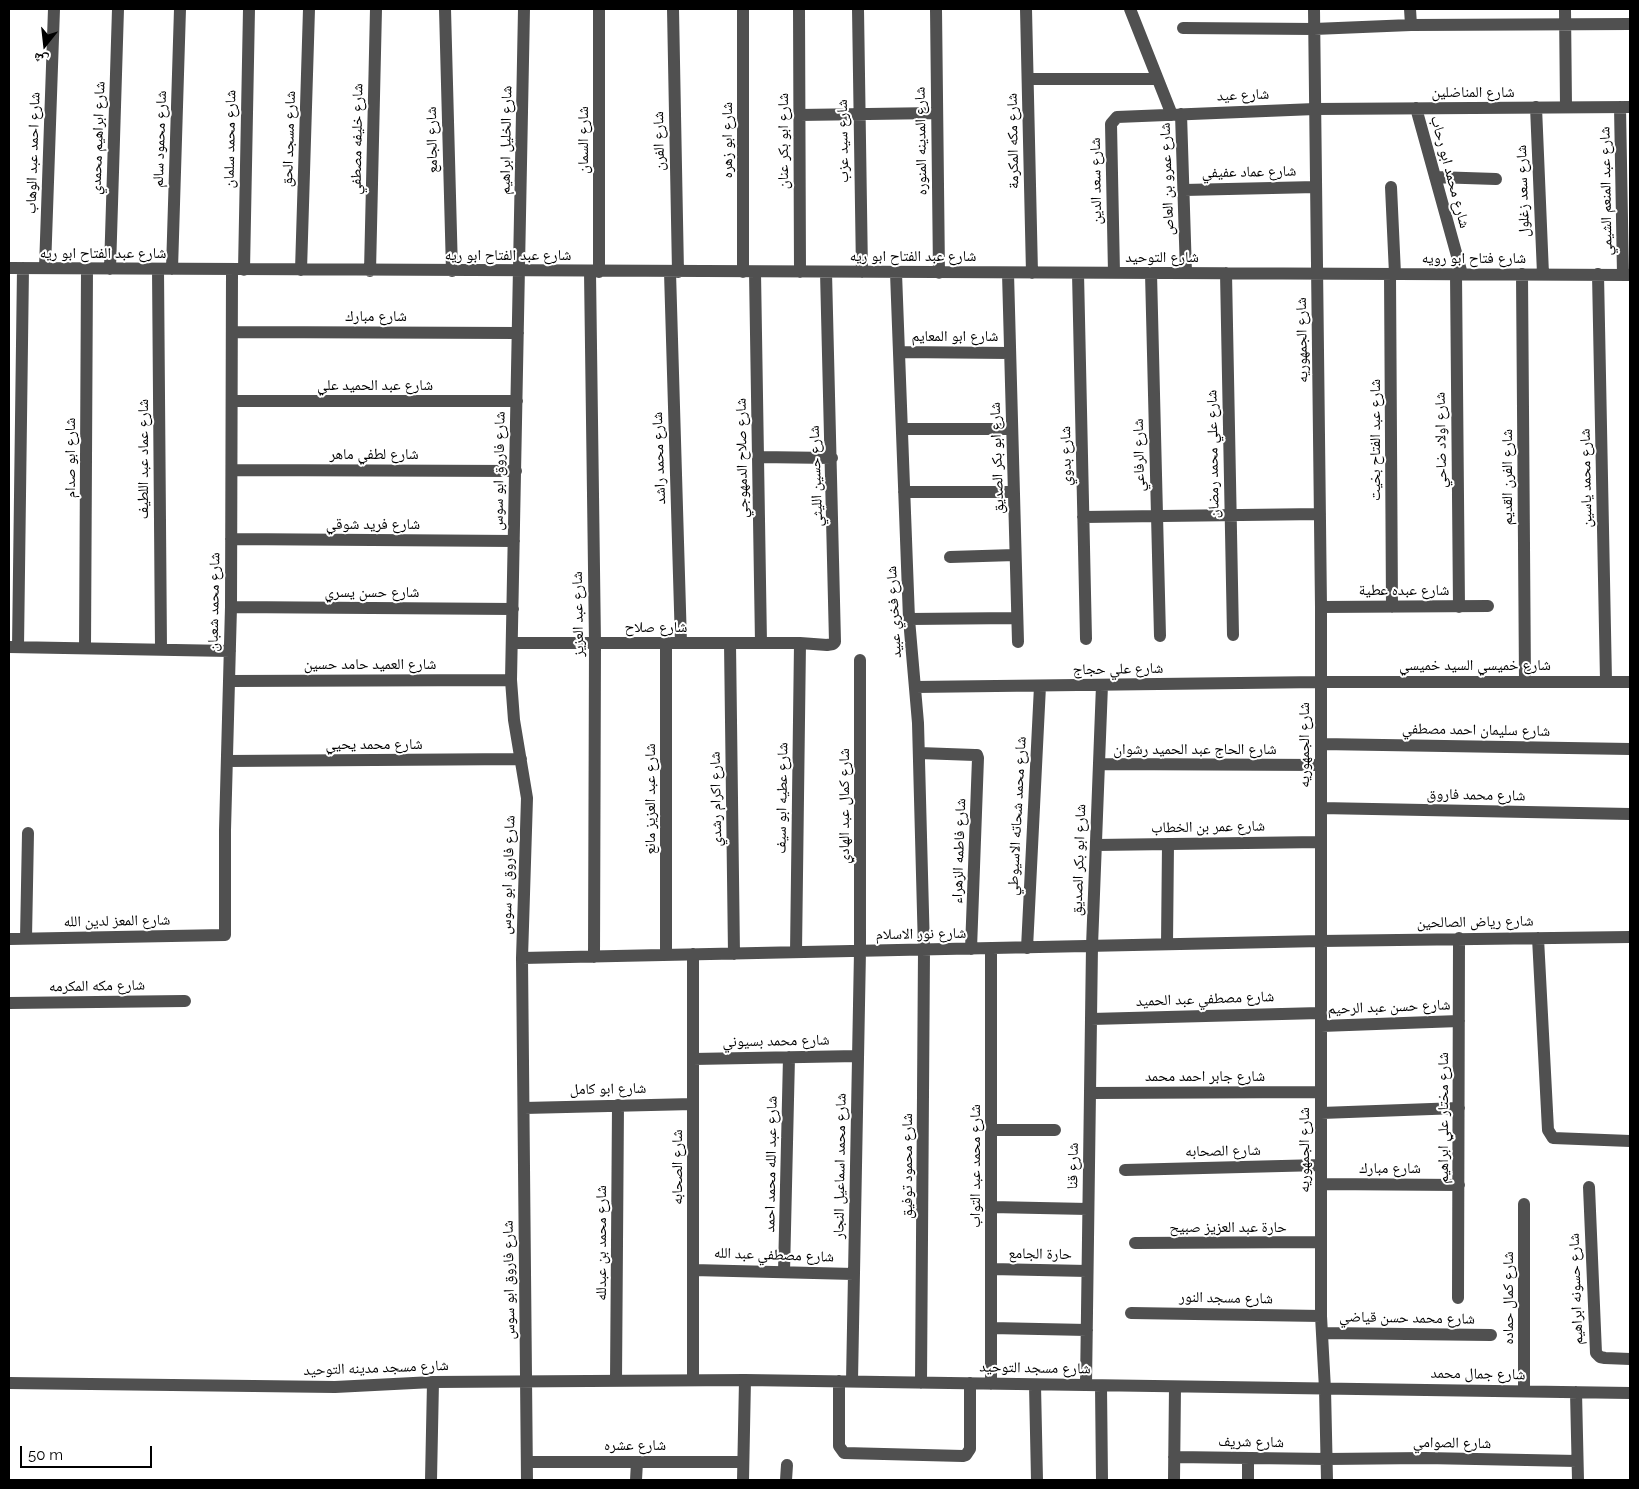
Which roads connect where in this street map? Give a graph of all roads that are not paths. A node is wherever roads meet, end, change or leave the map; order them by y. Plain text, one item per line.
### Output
1 (54, 9) edge
2 (118, 9) edge
3 (180, 9) edge
4 (249, 9) edge
5 (309, 9) edge
6 (376, 9) edge
7 (445, 9) edge
8 (524, 9) edge
9 (599, 9) edge
10 (673, 9) edge
11 (742, 9) edge
12 (799, 9) edge
13 (858, 9) edge
14 (936, 9) edge
15 (1026, 9) edge
16 (1130, 9) edge
17 (1314, 9) edge
18 (1410, 9) edge
19 (1565, 9) edge
20 (1565, 24) junction
21 (1630, 24) edge
22 (1411, 25) junction
23 (1183, 28) dead end
24 (1314, 29) junction
25 (1028, 79) junction
26 (1157, 79) junction
27 (1536, 107) junction
28 (1566, 107) junction
29 (1625, 107) edge
30 (1416, 108) junction
31 (1315, 109) junction
32 (937, 113) junction
33 (859, 114) junction
34 (1177, 114) junction
35 (799, 116) junction
36 (1435, 177) junction
37 (1496, 179) dead end
38 (1316, 187) junction
39 (1391, 187) dead end
40 (1184, 190) junction
41 (9, 268) edge
42 (23, 268) junction
43 (45, 268) junction
44 (87, 269) junction
45 (110, 269) junction
46 (158, 269) junction
47 (172, 269) junction
48 (238, 270) junction
49 (302, 270) junction
50 (370, 271) junction
51 (452, 271) junction
52 (520, 271) junction
53 (594, 272) junction
54 (674, 272) junction
55 (749, 272) junction
56 (800, 272) junction
57 (826, 272) junction
58 (862, 272) junction
59 (896, 272) junction
60 (939, 273) junction
61 (1008, 273) junction
62 (1032, 273) junction
63 (1078, 273) junction
64 (1114, 273) junction
65 (1151, 273) junction
66 (1186, 273) junction
67 (1226, 273) junction
68 (1317, 274) junction
69 (1392, 274) junction
70 (1459, 274) junction
71 (1522, 274) junction
72 (1542, 274) junction
73 (1598, 274) junction
74 (1627, 274) edge
75 (233, 332) junction
76 (518, 333) junction
77 (899, 352) junction
78 (1010, 353) junction
79 (232, 401) junction
80 (517, 401) junction
81 (902, 429) junction
82 (1012, 429) junction
83 (758, 457) junction
84 (832, 458) junction
85 (232, 470) junction
86 (516, 471) junction
87 (904, 492) junction
88 (1014, 492) junction
89 (1320, 514) junction
90 (1157, 515) junction
91 (1231, 515) junction
92 (1083, 517) junction
93 (231, 540) junction
94 (514, 541) junction
95 (1016, 555) junction
96 (950, 557) dead end
97 (1459, 606) junction
98 (1488, 606) dead end
99 (231, 607) junction
100 (1321, 607) junction
101 (1392, 607) junction
102 (513, 609) junction
103 (1017, 618) junction
104 (909, 619) junction
105 (1233, 634) dead end
106 (1160, 636) dead end
107 (1086, 639) dead end
108 (1018, 642) dead end
109 (512, 643) junction
110 (595, 643) junction
111 (666, 643) junction
112 (681, 643) junction
113 (730, 643) junction
114 (760, 643) junction
115 (800, 643) junction
116 (13, 647) edge
117 (85, 648) junction
118 (160, 649) junction
119 (230, 651) junction
120 (860, 660) dead end
121 (511, 680) junction
122 (229, 681) junction
123 (1524, 681) junction
124 (1606, 681) junction
125 (1321, 682) junction
126 (1630, 682) edge
127 (1102, 685) junction
128 (1040, 686) junction
129 (915, 687) junction
130 (1321, 744) junction
131 (1630, 749) edge
132 (919, 753) junction
133 (521, 760) junction
134 (227, 762) junction
135 (1099, 764) junction
136 (1321, 766) junction
137 (1321, 808) junction
138 (1630, 814) edge
139 (28, 833) dead end
140 (1320, 842) junction
141 (1168, 844) junction
142 (1096, 845) junction
143 (225, 935) joint
144 (1630, 937) edge
145 (26, 938) junction
146 (1459, 938) junction
147 (1538, 938) junction
148 (9, 939) edge
149 (1321, 941) junction
150 (1167, 944) junction
151 (1092, 946) junction
152 (991, 948) junction
153 (1027, 948) junction
154 (971, 949) junction
155 (924, 950) junction
156 (860, 951) junction
157 (796, 952) junction
158 (693, 954) junction
159 (734, 954) junction
160 (666, 955) junction
161 (594, 956) junction
162 (522, 958) junction
163 (185, 1001) dead end
164 (9, 1003) edge
165 (1320, 1012) junction
166 (1091, 1019) junction
167 (1459, 1021) junction
168 (1320, 1026) junction
169 (858, 1056) junction
170 (790, 1057) junction
171 (693, 1059) junction
172 (1320, 1092) junction
173 (1090, 1093) junction
174 (693, 1104) junction
175 (618, 1105) junction
176 (524, 1108) junction
177 (1459, 1108) junction
178 (1321, 1113) junction
179 (991, 1130) junction
180 (1055, 1130) dead end
181 (1630, 1141) edge
182 (1321, 1165) junction
183 (1126, 1170) dead end
184 (1320, 1184) junction
185 (1459, 1184) junction
186 (1588, 1187) dead end
187 (1524, 1204) dead end
188 (991, 1207) junction
189 (1088, 1209) junction
190 (1320, 1242) junction
191 (1135, 1243) dead end
192 (991, 1269) junction
193 (693, 1270) junction
194 (1087, 1271) junction
195 (784, 1272) junction
196 (854, 1274) junction
197 (1458, 1298) dead end
198 (1131, 1313) dead end
199 (1321, 1316) junction
200 (991, 1328) junction
201 (1087, 1330) junction
202 (1322, 1334) junction
203 (1491, 1335) dead end
204 (1630, 1359) edge
205 (693, 1380) junction
206 (745, 1380) junction
207 (527, 1381) junction
208 (616, 1381) junction
209 (846, 1381) junction
210 (433, 1382) junction
211 (9, 1383) edge
212 (921, 1383) junction
213 (970, 1383) junction
214 (991, 1384) junction
215 (1035, 1385) junction
216 (1086, 1385) junction
217 (1101, 1386) junction
218 (1175, 1387) junction
219 (1325, 1389) junction
220 (1524, 1391) junction
221 (1576, 1392) junction
222 (1630, 1393) edge
223 (1174, 1457) junction
224 (1248, 1458) junction
225 (1327, 1459) junction
226 (1577, 1461) junction
227 (527, 1462) junction
228 (637, 1462) junction
229 (743, 1462) junction
230 (787, 1465) dead end
231 (431, 1480) edge
232 (527, 1480) edge
233 (636, 1480) edge
234 (742, 1480) edge
235 (786, 1480) edge
236 (1037, 1480) edge
237 (1102, 1480) edge
238 (1174, 1480) edge
239 (1248, 1480) edge
240 (1327, 1480) edge
241 (1578, 1480) edge

1 - 43 street, شارع احمد عبد الوهاب
2 - 45 street, شارع ابراهيم محمدي
3 - 47 street, شارع محمود سالم
4 - 48 street, شارع محمد سلمان
5 - 49 street, شارع مسجد الحق
6 - 50 street, شارع خليفه مصطفي
7 - 51 street, شارع الجامع
8 - 52 street, شارع الخليل ابراهيم
9 - 53 street, شارع السمان
10 - 54 street, شارع الفرن
11 - 55 street, شارع ابو زهره
12 - 35 street, شارع ابو بكر عنان
13 - 33 street, شارع سيد عزب
14 - 32 street, شارع المدينه المنوره
15 - 25 street, شارع مكه المكرمة
16 - 26 street
17 - 24 street, شارع الجمهوريه
18 - 22 street
19 - 20 street
20 - 21 street
20 - 22 street
20 - 28 street
22 - 24 street
23 - 24 street
24 - 31 street, شارع الجمهوريه
25 - 26 street
25 - 62 street, شارع مكه المكرمة
26 - 34 street
27 - 28 street, شارع المناضلين
27 - 30 street, شارع المناضلين
27 - 72 street, شارع سعد زغلول
28 - 29 street, شارع المناضلين
29 - 74 street, شارع عبد المنعم الشيمي
30 - 31 street, شارع المناضلين
30 - 36 street, شارع محمد ابو رحاب
31 - 34 street, شارع عيد
31 - 38 street, شارع الجمهوريه
32 - 33 street
32 - 60 street, شارع المدينه المنوره
33 - 35 street
33 - 58 street, شارع سيد عزب
34 - 40 street, شارع عمرو بن العاص
34 - 64 street, شارع سعد الدين
35 - 56 street, شارع ابو بكر عنان
36 - 37 street
36 - 70 street, شارع محمد ابو رحاب
38 - 40 street, شارع عماد عفيفي
38 - 68 street, شارع الجمهوريه
39 - 69 street, شارع عبد الفتاح بخيت
40 - 66 street, شارع عمرو بن العاص
41 - 42 street, شارع عبد الفتاح ابو ريه
42 - 43 street, شارع عبد الفتاح ابو ريه
42 - 116 street
43 - 44 street, شارع عبد الفتاح ابو ريه
44 - 45 street, شارع عبد الفتاح ابو ريه
44 - 117 street, شارع ابو صدام
45 - 46 street, شارع عبد الفتاح ابو ريه
46 - 47 street, شارع عبد الفتاح ابو ريه
46 - 118 street, شارع عماد عبد اللطيف
47 - 48 street, شارع عبد الفتاح ابو ريه
48 - 49 street, شارع عبد الفتاح ابو ريه
48 - 75 street, شارع محمد شعبان
49 - 50 street, شارع عبد الفتاح ابو ريه
50 - 51 street, شارع عبد الفتاح ابو ريه
51 - 52 street, شارع عبد الفتاح ابو ريه
52 - 53 street, شارع عبد الفتاح ابو ريه
52 - 76 street, شارع فاروق ابو سوس
53 - 54 street, شارع عبد الفتاح ابو ريه
53 - 110 street, شارع عبد العزيز
54 - 55 street, شارع عبد الفتاح ابو ريه
54 - 112 street, شارع محمد راشد
55 - 56 street, شارع عبد الفتاح ابو ريه
55 - 83 street, شارع صلاح الدمهوجي
56 - 57 street, شارع عبد الفتاح ابو ريه
57 - 58 street, شارع عبد الفتاح ابو ريه
57 - 84 street, شارع حسين الليثي
58 - 59 street, شارع عبد الفتاح ابو ريه
59 - 60 street, شارع عبد الفتاح ابو ريه
59 - 77 street, شارع فخري عبيد
60 - 61 street, شارع عبد الفتاح ابو ريه
61 - 62 street, شارع التوحيد
61 - 78 street, شارع ابو بكر الصديق
62 - 63 street, شارع التوحيد
63 - 64 street, شارع التوحيد
63 - 92 street, شارع بدوي
64 - 65 street, شارع التوحيد
65 - 66 street, شارع التوحيد
65 - 90 street, شارع الرفاعي
66 - 67 street, شارع التوحيد
67 - 68 street, شارع التوحيد
67 - 91 street, شارع علي محمد رمضان
68 - 69 street, شارع فتاح ابو رويه
68 - 89 street, شارع الجمهوريه
69 - 70 street, شارع فتاح ابو رويه
69 - 101 street, شارع عبد الفتاح بخيت
70 - 71 street, شارع فتاح ابو رويه
70 - 97 street, شارع اولاد ضاحي
71 - 72 street, شارع فتاح ابو رويه
71 - 123 street, شارع الفرن القديم
72 - 73 street, شارع فتاح ابو رويه
73 - 74 street, شارع فتاح ابو رويه
73 - 124 street, شارع محمد ياسين
75 - 76 street, شارع مبارك
75 - 79 street, شارع محمد شعبان
76 - 80 street, شارع فاروق ابو سوس
77 - 78 street, شارع ابو المعايم
77 - 81 street, شارع فخري عبيد
78 - 82 street, شارع ابو بكر الصديق
79 - 80 street, شارع عبد الحميد علي
79 - 85 street, شارع محمد شعبان
80 - 86 street, شارع فاروق ابو سوس
81 - 82 street
81 - 87 street, شارع فخري عبيد
82 - 88 street, شارع ابو بكر الصديق
83 - 84 street
83 - 114 street, شارع صلاح الدمهوجي
84 - 115 street, شارع حسين الليثي
85 - 86 street, شارع لطفي ماهر
85 - 93 street, شارع محمد شعبان
86 - 94 street, شارع فاروق ابو سوس
87 - 88 street
87 - 104 street, شارع فخري عبيد
88 - 95 street, شارع ابو بكر الصديق
89 - 91 street
89 - 100 street, شارع الجمهوريه
90 - 91 street
90 - 92 street
90 - 106 street, شارع الرفاعي
91 - 105 street, شارع علي محمد رمضان
92 - 107 street, شارع بدوي
93 - 94 street, شارع فريد شوقي
93 - 99 street, شارع محمد شعبان
94 - 102 street, شارع فاروق ابو سوس
95 - 96 street
95 - 103 street, شارع ابو بكر الصديق
97 - 98 street, شارع عبده عطية
97 - 101 street, شارع عبده عطية
99 - 102 street, شارع حسن يسري
99 - 119 street, شارع محمد شعبان
100 - 101 street, شارع عبده عطية
100 - 125 street, شارع الجمهوريه
102 - 109 street, شارع فاروق ابو سوس
103 - 104 street
103 - 108 street, شارع ابو بكر الصديق
104 - 129 street, شارع فخري عبيد
109 - 110 street, شارع صلاح
109 - 121 street, شارع فاروق ابو سوس
110 - 111 street, شارع صلاح
110 - 161 street, شارع عبد العزيز
111 - 112 street, شارع صلاح
111 - 160 street, شارع عبد العزيز مانع
112 - 113 street, شارع صلاح
113 - 114 street, شارع صلاح
113 - 159 street, شارع اكرام رشدي
114 - 115 street, شارع صلاح
115 - 157 street, شارع عطيه ابو سيف
116 - 117 street
117 - 118 street
118 - 119 street
119 - 122 street, شارع محمد شعبان
120 - 156 street, شارع كمال عبد الهادي
121 - 122 street, شارع العميد حامد حسين
121 - 133 street, شارع فاروق ابو سوس
122 - 134 street, شارع محمد شعبان
123 - 124 street, شارع خميسي السيد خميسي
123 - 125 street, شارع خميسي السيد خميسي
124 - 126 street, شارع خميسي السيد خميسي
125 - 127 street, شارع علي حجاج
125 - 130 street, شارع الجمهوريه
127 - 128 street, شارع علي حجاج
127 - 135 street, شارع ابو بكر الصديق
128 - 129 street, شارع علي حجاج
128 - 153 street, شارع محمد شحاته الاسيوطي
129 - 132 street, شارع فخري عبيد
130 - 131 street, شارع سليمان احمد مصطفي
130 - 136 street, شارع الجمهوريه
132 - 154 street, شارع فاطمه الزهراء
132 - 155 street, شارع فخري عبيد
133 - 134 street, شارع محمد يحيي
133 - 162 street, شارع فاروق ابو سوس
134 - 143 street, شارع محمد شعبان
135 - 136 street, شارع الحاج عبد الحميد رشوان
135 - 142 street, شارع ابو بكر الصديق
136 - 137 street, شارع الجمهوريه
137 - 138 street, شارع محمد فاروق
137 - 140 street, شارع الجمهوريه
139 - 145 street
140 - 141 street, شارع عمر بن الخطاب
140 - 149 street, شارع الجمهوريه
141 - 142 street, شارع عمر بن الخطاب
141 - 150 street
142 - 151 street, شارع ابو بكر الصديق
143 - 145 street, شارع المعز لدين الله
144 - 147 street, شارع رياض الصالحين
145 - 148 street, شارع المعز لدين الله
146 - 147 street, شارع رياض الصالحين
146 - 149 street, شارع رياض الصالحين
146 - 167 street, شارع مختار علي ابراهيم
147 - 181 street
149 - 150 street, شارع نور الاسلام
149 - 165 street, شارع الجمهوريه
150 - 151 street, شارع نور الاسلام
151 - 153 street, شارع نور الاسلام
151 - 166 street, شارع قنا
152 - 153 street, شارع نور الاسلام
152 - 154 street, شارع نور الاسلام
152 - 179 street, شارع محمد عبد التواب
154 - 155 street, شارع نور الاسلام
155 - 156 street, شارع نور الاسلام
155 - 212 street, شارع محمود توفيق
156 - 157 street, شارع نور الاسلام
156 - 169 street, شارع محمد اسماعيل النجار
157 - 159 street, شارع نور الاسلام
158 - 159 street, شارع نور الاسلام
158 - 160 street, شارع نور الاسلام
158 - 171 street, شارع الصحابه
160 - 161 street, شارع نور الاسلام
161 - 162 street, شارع نور الاسلام
162 - 176 street, شارع فاروق ابو سوس
163 - 164 street, شارع مكه المكرمه
165 - 166 street, شارع مصطفي عبد الحميد
165 - 168 street, شارع الجمهوريه
166 - 173 street, شارع قنا
167 - 168 street, شارع حسن عبد الرحيم
167 - 177 street, شارع مختار علي ابراهيم
168 - 172 street, شارع الجمهوريه
169 - 170 street, شارع محمد بسيوني
169 - 196 street, شارع محمد اسماعيل النجار
170 - 171 street, شارع محمد بسيوني
170 - 195 street, شارع عبد الله محمد احمد
171 - 174 street, شارع الصحابه
172 - 173 street, شارع جابر احمد محمد
172 - 178 street, شارع الجمهوريه
173 - 189 street, شارع قنا
174 - 175 street, شارع ابو كامل
174 - 193 street, شارع الصحابه
175 - 176 street, شارع ابو كامل
175 - 208 street, شارع محمد بن عبدلله
176 - 207 street, شارع فاروق ابو سوس
177 - 178 street
177 - 185 street, شارع مختار علي ابراهيم
178 - 182 street, شارع الجمهوريه
179 - 180 street
179 - 188 street, شارع محمد عبد التواب
182 - 183 street, شارع الصحابه
182 - 184 street, شارع الجمهوريه
184 - 185 street, شارع مبارك
184 - 190 street, شارع الجمهوريه
185 - 197 street, شارع مختار علي ابراهيم
186 - 204 street, شارع حسونه ابراهيم
187 - 220 street, شارع كمال حماده
188 - 189 street
188 - 192 street, شارع محمد عبد التواب
189 - 194 street, شارع قنا
190 - 191 street, حارة عبد العزيز صبيح
190 - 199 street, شارع الجمهوريه
192 - 194 street, حارة الجامع
192 - 200 street, شارع محمد عبد التواب
193 - 195 street, شارع مصطفي عبد الله
193 - 205 street, شارع الصحابه
194 - 201 street, شارع قنا
195 - 196 street, شارع مصطفي عبد الله
196 - 209 street, شارع محمد اسماعيل النجار
198 - 199 street, شارع مسجد النور
199 - 202 street, شارع الجمهوريه
200 - 201 street
200 - 214 street, شارع محمد عبد التواب
201 - 216 street, شارع قنا
202 - 203 street, شارع محمد حسن قياضي
202 - 219 street, شارع الجمهوريه
205 - 206 street, شارع مسجد مدينه التوحيد
205 - 208 street, شارع مسجد مدينه التوحيد
206 - 209 street, شارع مسجد التوحيد
206 - 229 street
207 - 208 street, شارع مسجد مدينه التوحيد
207 - 210 street, شارع مسجد مدينه التوحيد
207 - 227 street, شارع فاروق ابو سوس
209 - 212 street, شارع مسجد التوحيد
209 - 213 street, شارع محمد اسماعيل النجار
210 - 211 street, شارع مسجد مدينه التوحيد
210 - 231 street
212 - 213 street, شارع مسجد التوحيد
213 - 214 street, شارع مسجد التوحيد
214 - 215 street, شارع مسجد التوحيد
215 - 216 street, شارع مسجد التوحيد
215 - 236 street
216 - 217 street, شارع مسجد التوحيد
217 - 218 street, شارع مسجد التوحيد
217 - 237 street
218 - 219 street, شارع مسجد التوحيد
218 - 223 street
219 - 220 street, شارع جمال محمد
219 - 225 street, شارع الجمهوريه
220 - 221 street, شارع جمال محمد
221 - 222 street, شارع جمال محمد
221 - 226 street
223 - 224 street, شارع شريف
223 - 238 street
224 - 225 street, شارع شريف
224 - 239 street
225 - 226 street, شارع الصوامي
225 - 240 street, شارع الجمهوريه
226 - 241 street
227 - 228 street, شارع عشره
227 - 232 street, شارع فاروق ابو سوس
228 - 229 street, شارع عشره
228 - 233 street
229 - 234 street
230 - 235 street

